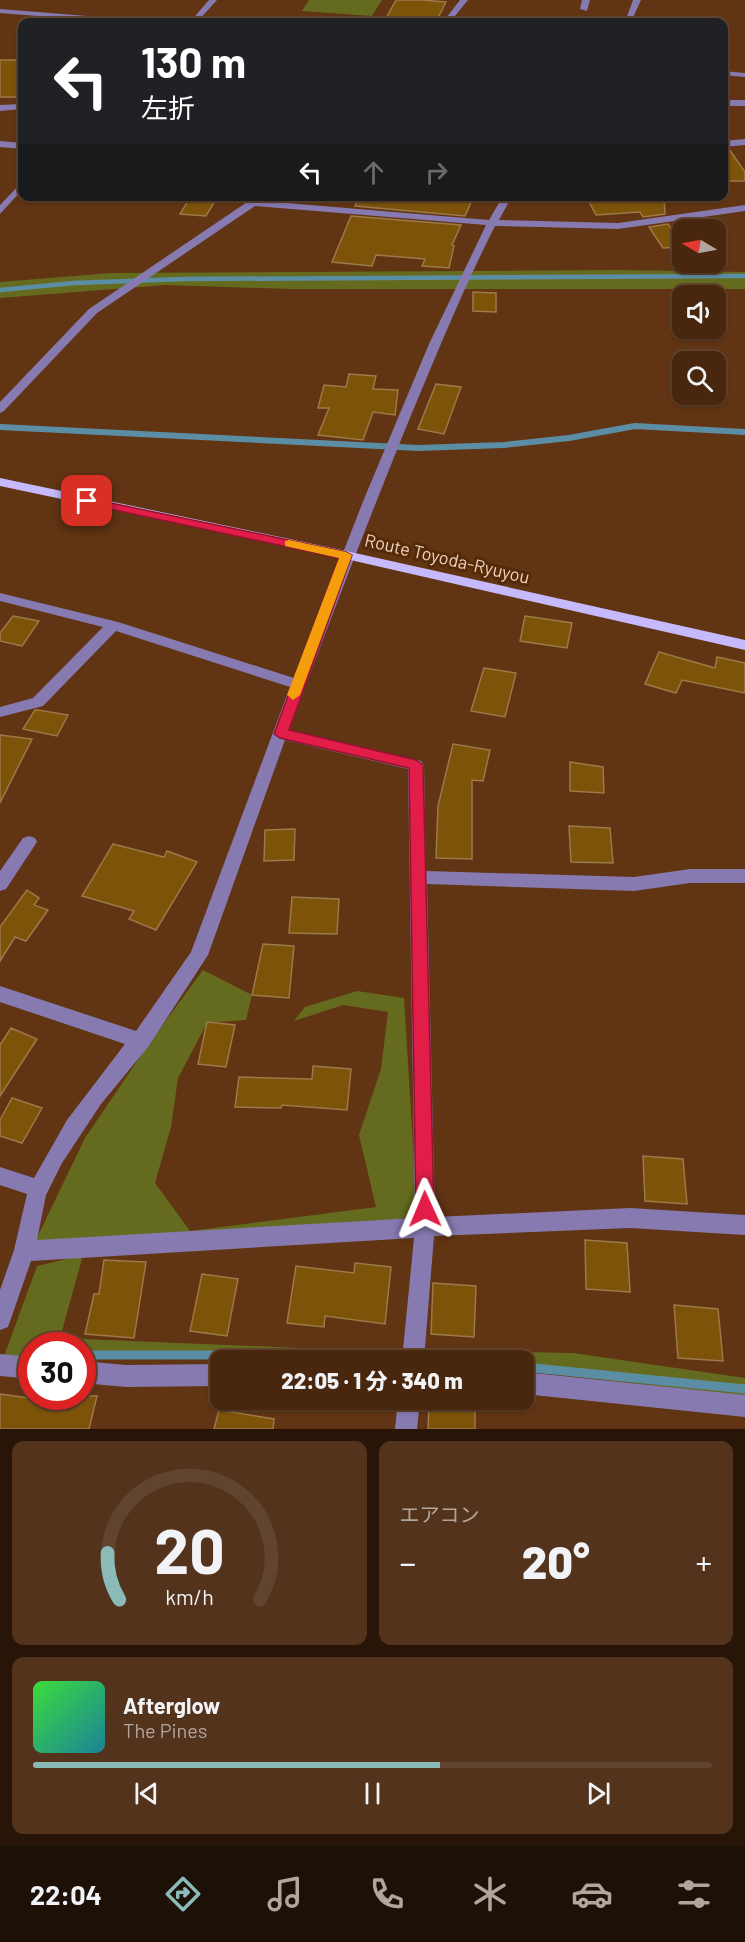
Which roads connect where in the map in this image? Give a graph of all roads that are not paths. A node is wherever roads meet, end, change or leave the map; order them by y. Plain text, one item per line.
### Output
1 (213, 0) edge
2 (464, 0) edge
3 (637, 0) edge
4 (0, 11) edge
5 (87, 18) edge
6 (197, 18) edge
7 (450, 18) edge
8 (630, 18) edge
9 (728, 73) edge
10 (745, 75) edge
11 (728, 103) edge
12 (745, 103) edge
13 (18, 107) edge
14 (0, 108) edge
15 (745, 142) edge
16 (0, 144) edge
17 (728, 144) edge
18 (18, 146) edge
19 (18, 190) edge
20 (258, 201) edge
21 (270, 201) edge
22 (505, 201) edge
23 (745, 208) edge
24 (0, 211) edge
25 (491, 223) junction
26 (0, 409) edge
27 (0, 482) edge
28 (346, 555) junction
29 (0, 597) edge
30 (113, 625) junction
31 (745, 645) edge
32 (297, 684) junction
33 (0, 712) edge
34 (280, 734) junction
35 (29, 842) dead end
36 (745, 876) edge
37 (417, 877) junction
38 (0, 884) edge
39 (0, 994) edge
40 (141, 1041) junction
41 (0, 1176) edge
42 (39, 1190) junction
43 (745, 1225) edge
44 (425, 1227) junction
45 (24, 1251) junction
46 (0, 1319) edge
47 (414, 1350) edge
48 (0, 1365) edge
49 (18, 1367) edge
50 (96, 1373) edge
51 (210, 1375) edge
52 (534, 1384) edge
53 (745, 1406) edge
54 (408, 1410) edge
55 (406, 1429) edge

1 - 6 street
2 - 7 street
3 - 8 street
4 - 5 street
9 - 10 street
11 - 12 street
13 - 14 street
15 - 17 street
16 - 18 street
19 - 24 street
20 - 26 street
21 - 25 street
22 - 25 street
23 - 25 street
25 - 28 street
27 - 28 main road, Route Toyoda-Ryuyou
28 - 31 main road, Route Toyoda-Ryuyou
28 - 32 street
29 - 30 street
30 - 32 street
30 - 33 street
32 - 34 street
34 - 37 street
34 - 40 street
35 - 38 street
36 - 37 street
37 - 44 street
39 - 40 street
40 - 42 street
41 - 42 street
42 - 45 street
43 - 44 street
44 - 45 street
44 - 47 street
45 - 46 street
48 - 49 street
50 - 51 street
52 - 53 street
54 - 55 street

